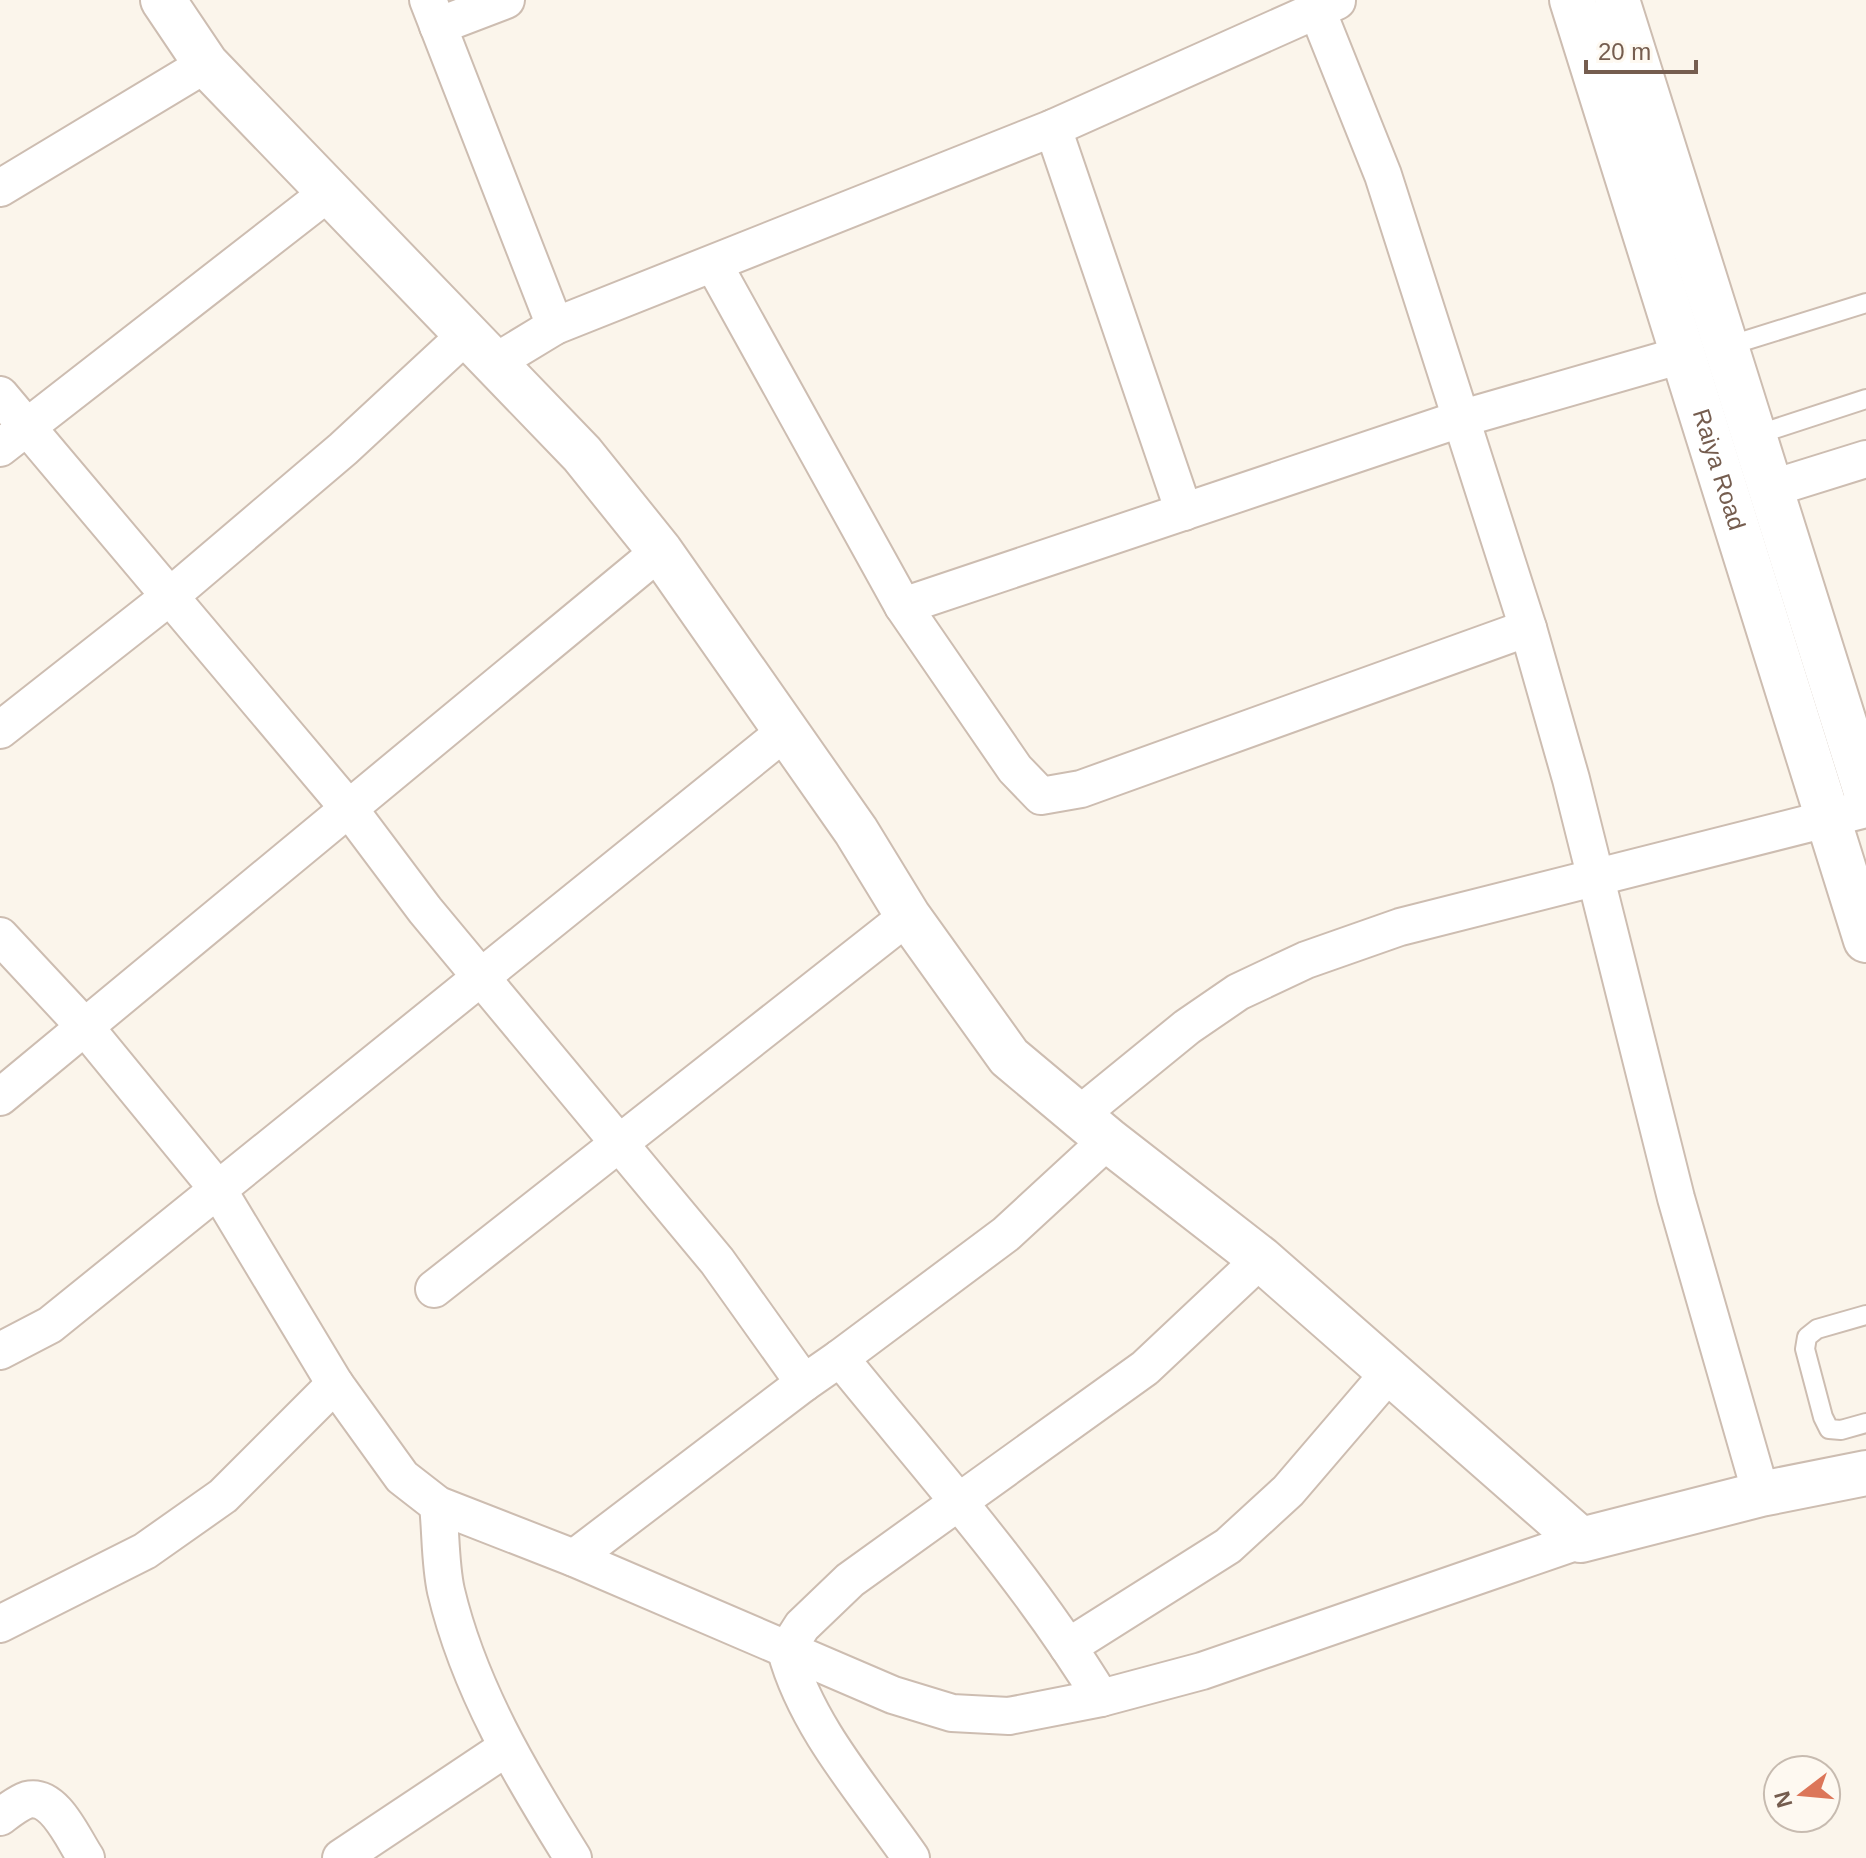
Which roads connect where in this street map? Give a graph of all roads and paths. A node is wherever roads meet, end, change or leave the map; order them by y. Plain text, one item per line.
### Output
1 (163, 0) edge
2 (506, 0) edge
3 (1572, 0) edge
4 (1617, 0) edge
5 (1323, 4) edge
6 (433, 13) edge
7 (206, 64) junction
8 (1053, 128) junction
9 (0, 188) edge
10 (329, 192) junction
11 (714, 265) junction
12 (1866, 303) edge
13 (555, 326) junction
14 (1728, 346) junction
15 (480, 349) junction
16 (1682, 355) junction
17 (0, 395) edge
18 (1866, 399) edge
19 (1463, 418) junction
20 (1756, 435) junction
21 (13, 437) edge
22 (1866, 459) edge
23 (1773, 488) junction
24 (1184, 512) junction
25 (660, 551) junction
26 (169, 597) junction
27 (903, 606) junction
28 (1528, 628) junction
29 (0, 730) edge
30 (786, 731) junction
31 (1866, 792) edge
32 (350, 810) junction
33 (1846, 813) edge
34 (1595, 876) junction
35 (908, 916) junction
36 (0, 936) edge
37 (1866, 940) edge
38 (482, 979) junction
39 (85, 1027) junction
40 (0, 1097) edge
41 (1094, 1128) junction
42 (620, 1145) junction
43 (217, 1188) junction
44 (1261, 1259) junction
45 (434, 1289) dead end
46 (1866, 1315) edge
47 (0, 1351) edge
48 (840, 1358) junction
49 (1390, 1372) junction
50 (804, 1383) junction
51 (335, 1384) junction
52 (1866, 1423) edge
53 (1866, 1473) edge
54 (1761, 1494) junction
55 (438, 1505) junction
56 (959, 1505) junction
57 (1581, 1540) junction
58 (574, 1558) junction
59 (0, 1624) edge
60 (1068, 1647) junction
61 (786, 1651) junction
62 (1101, 1698) junction
63 (506, 1748) junction
64 (0, 1817) edge
65 (86, 1858) edge
66 (341, 1858) edge
67 (573, 1858) edge
68 (911, 1858) edge

1 - 7 street
2 - 6 street
3 - 16 street, Raiya Road
4 - 14 street, Raiya Road
5 - 8 street
5 - 19 street
6 - 13 street
7 - 9 street
7 - 10 street
8 - 11 street
8 - 24 street
10 - 15 street
10 - 21 street
11 - 13 street
11 - 27 street
12 - 14 lane
13 - 15 street
14 - 20 street, Raiya Road
15 - 25 street
15 - 26 street
16 - 19 street
16 - 33 street, Raiya Road
17 - 21 street
18 - 20 lane
19 - 24 street
19 - 28 street
20 - 23 street, Raiya Road
21 - 26 street
22 - 23 street
23 - 31 street, Raiya Road
24 - 27 street
25 - 30 street
25 - 32 street
26 - 29 street
26 - 32 street
27 - 28 street
28 - 34 street
30 - 35 street
30 - 38 street
32 - 38 street
32 - 39 street
33 - 34 street
33 - 37 street, Raiya Road
34 - 41 street
34 - 54 street
35 - 41 street
35 - 42 street
36 - 39 street
38 - 42 street
38 - 43 street
39 - 40 street
39 - 43 street
41 - 44 street
41 - 48 street
42 - 45 street
42 - 50 street
43 - 47 street
43 - 51 street
44 - 49 street
44 - 56 street
46 - 52 lane
48 - 50 street
48 - 56 street
49 - 57 street
49 - 60 street
50 - 58 street
51 - 55 street
51 - 59 street
53 - 54 street
54 - 57 street
55 - 58 street
55 - 63 street
56 - 60 street
56 - 61 street
57 - 62 street
58 - 61 street
60 - 62 street
61 - 62 street
61 - 68 street
63 - 66 street
63 - 67 street
64 - 65 street

